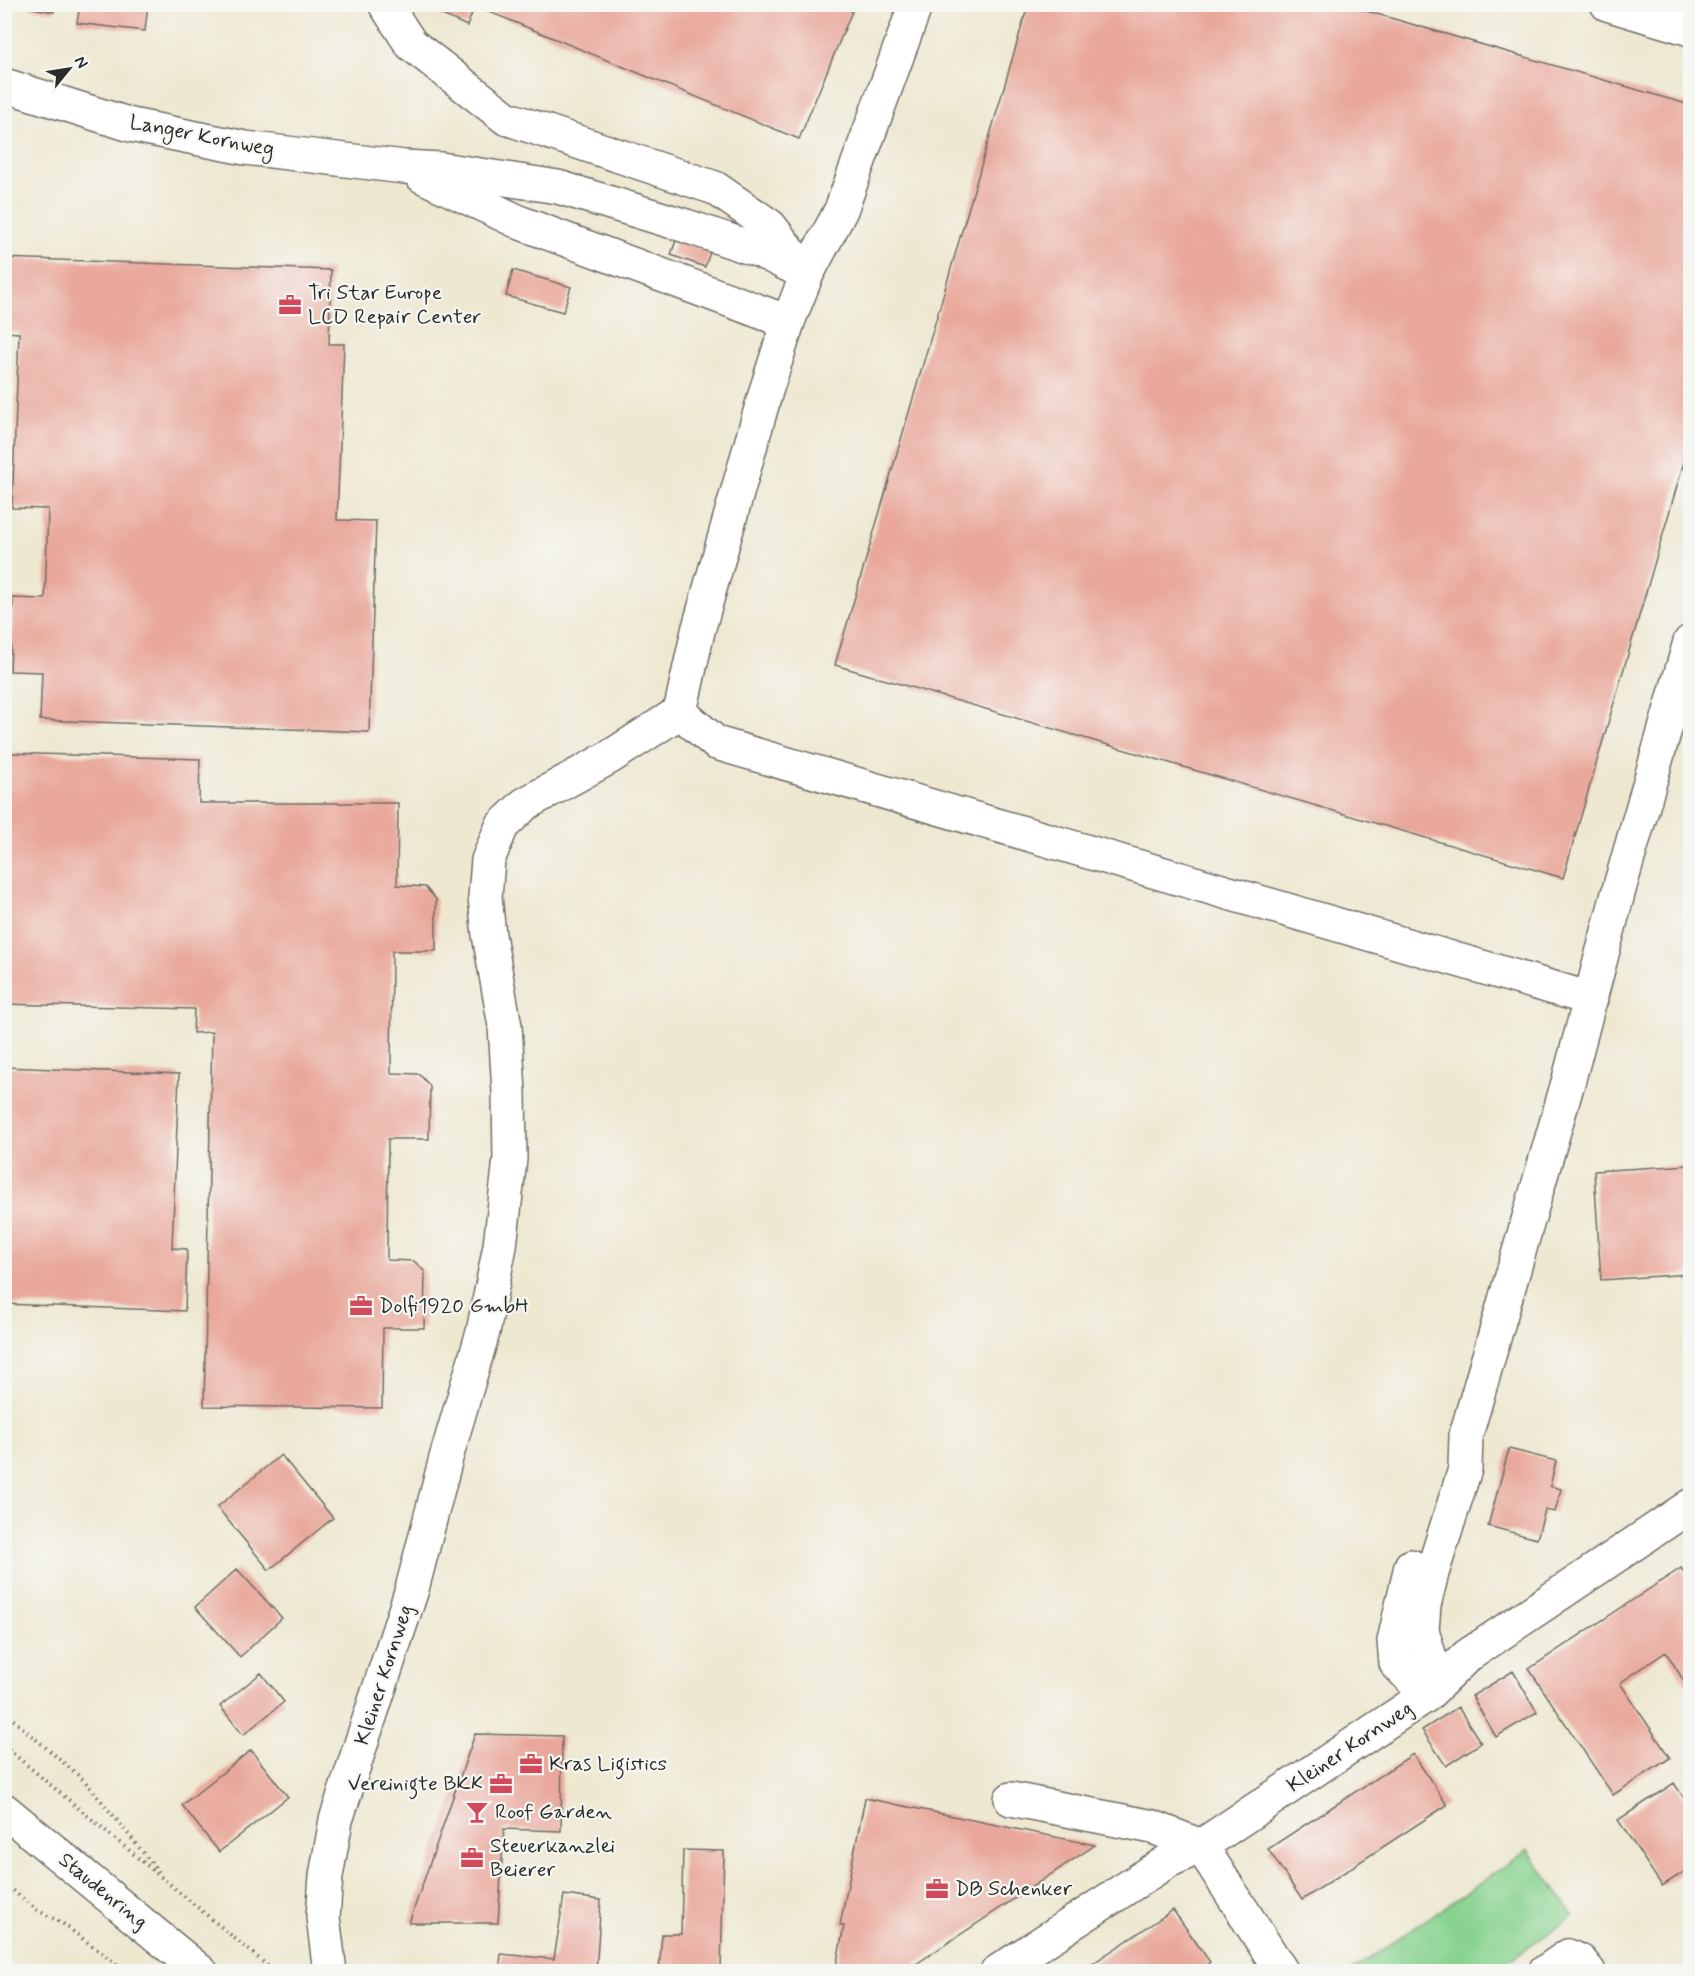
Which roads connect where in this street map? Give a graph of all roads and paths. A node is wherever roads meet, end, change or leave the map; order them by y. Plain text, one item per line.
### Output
1 (385, 4) edge
2 (916, 4) edge
3 (1607, 4) edge
4 (1690, 29) edge
5 (4, 85) edge
6 (404, 167) junction
7 (807, 274) junction
8 (788, 322) junction
9 (1690, 642) edge
10 (680, 712) junction
11 (1591, 999) junction
12 (1690, 1506) edge
13 (1427, 1695) junction
14 (4, 1712) edge
15 (4, 1746) edge
16 (1011, 1799) dead end
17 (4, 1810) edge
18 (1201, 1846) junction
19 (165, 1880) junction
20 (4, 1883) edge
21 (127, 1971) edge
22 (201, 1971) edge
23 (275, 1971) edge
24 (330, 1971) edge
25 (997, 1971) edge
26 (1282, 1971) edge
27 (1545, 1971) edge
28 (1588, 1971) edge

1 - 7 street
2 - 7 street
3 - 4 street
5 - 6 street, Langer Kornweg
6 - 7 street, Langer Kornweg
6 - 8 street
7 - 8 street
8 - 10 street
9 - 11 street
10 - 11 street
10 - 24 street, Kleiner Kornweg
11 - 13 street
12 - 13 street, Kleiner Kornweg
13 - 18 street, Kleiner Kornweg
14 - 19 path
15 - 19 path
16 - 18 street
17 - 22 street, Staudenring
18 - 25 street, Kleiner Kornweg
18 - 26 street
19 - 23 path
20 - 21 path
27 - 28 street

